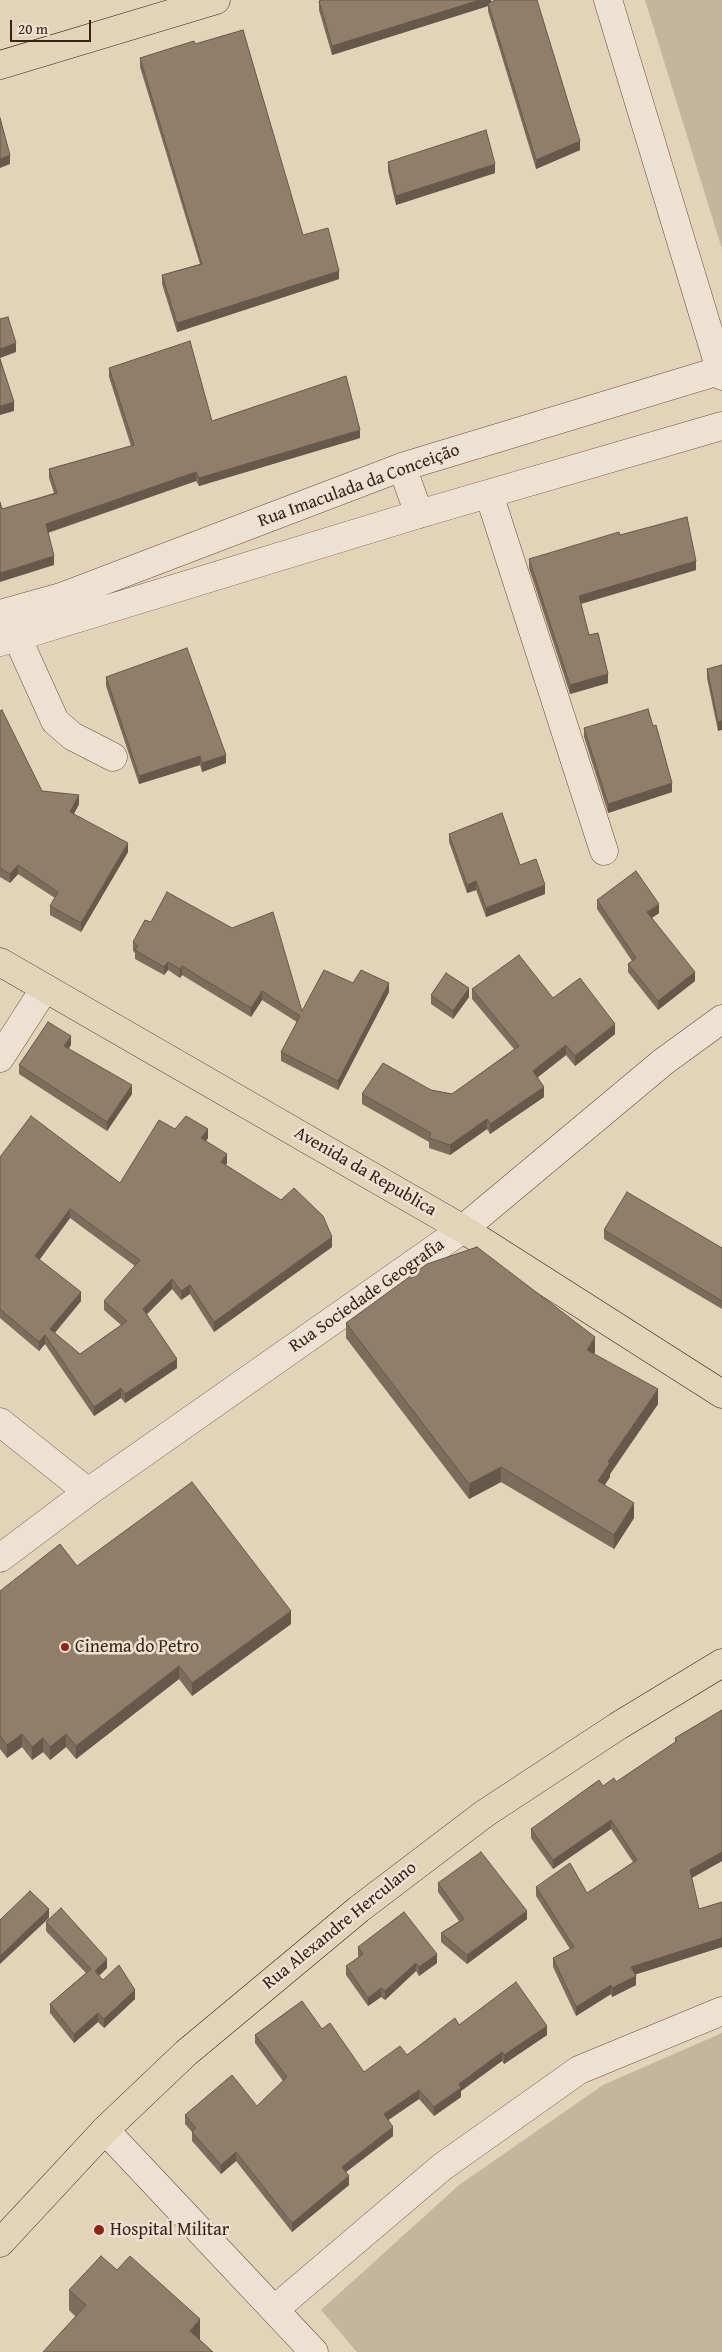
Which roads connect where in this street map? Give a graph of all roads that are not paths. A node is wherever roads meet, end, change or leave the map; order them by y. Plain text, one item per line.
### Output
1 (216, 0) edge
2 (608, 0) edge
3 (0, 65) edge
4 (721, 372) edge
5 (722, 426) edge
6 (402, 467) junction
7 (489, 494) junction
8 (419, 514) junction
9 (0, 614) edge
10 (8, 639) edge
11 (113, 757) dead end
12 (604, 851) dead end
13 (0, 962) edge
14 (45, 988) junction
15 (722, 1019) edge
16 (0, 1058) edge
17 (463, 1229) junction
18 (722, 1394) edge
19 (0, 1422) edge
20 (88, 1492) junction
21 (0, 1558) edge
22 (722, 1664) edge
23 (722, 2011) edge
24 (105, 2130) junction
25 (0, 2243) edge
26 (275, 2309) junction
27 (314, 2352) edge

1 - 3 main road
2 - 4 street
4 - 6 street, Rua Imaculada da Conceição
5 - 7 street
6 - 8 street
6 - 9 street, Rua Imaculada da Conceição
7 - 8 street
7 - 12 street
8 - 10 street
10 - 11 street
13 - 14 main road, Avenida da Republica
14 - 16 street
14 - 17 main road, Avenida da Republica
15 - 17 street, Rua Sociedade Geografia
17 - 18 main road, Avenida da Republica
17 - 20 street, Rua Sociedade Geografia
19 - 20 street
20 - 21 street, Rua Sociedade Geografia
22 - 24 main road, Rua Alexandre Herculano
23 - 26 street
24 - 25 main road, Rua Alexandre Herculano
24 - 26 street
26 - 27 street

